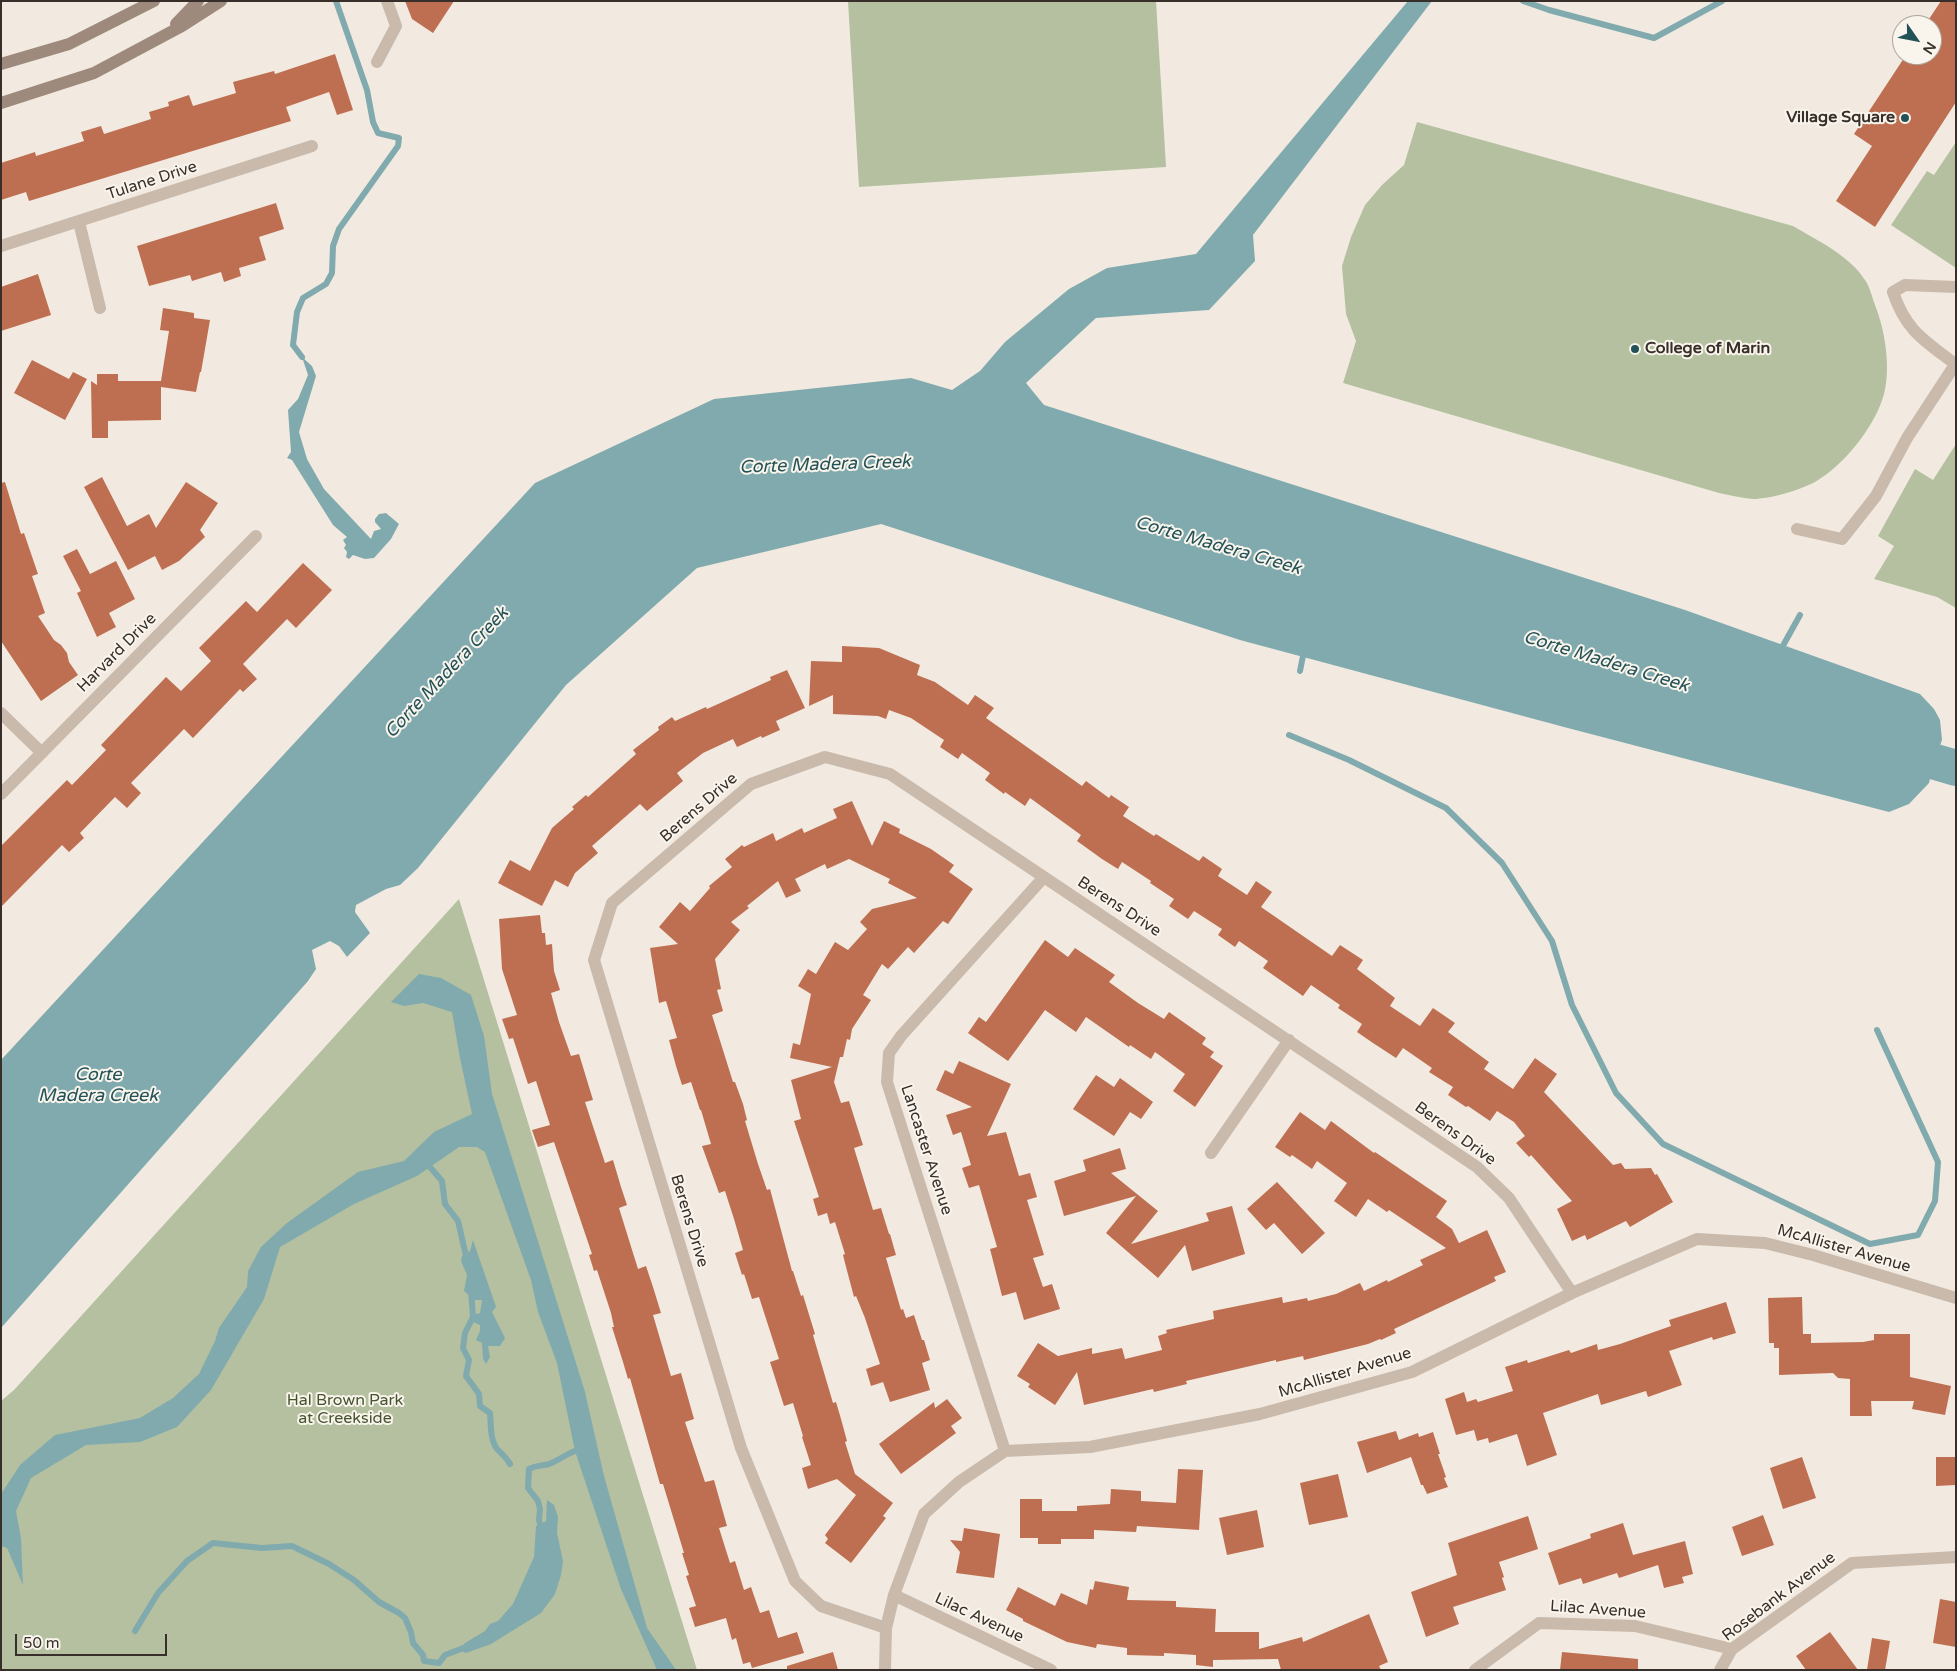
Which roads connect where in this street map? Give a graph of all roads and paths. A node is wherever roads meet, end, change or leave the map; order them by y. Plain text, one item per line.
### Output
1 (154, 1) edge
2 (198, 1) edge
3 (221, 1) edge
4 (387, 1) edge
5 (165, 35) junction
6 (377, 62) dead end
7 (1, 64) edge
8 (1, 104) edge
9 (312, 146) dead end
10 (79, 222) junction
11 (1, 246) edge
12 (1956, 287) edge
13 (100, 308) dead end
14 (1955, 364) edge
15 (1797, 529) dead end
16 (256, 536) dead end
17 (1, 713) edge
18 (42, 753) junction
19 (1, 794) edge
20 (1044, 877) junction
21 (1289, 1040) junction
22 (1212, 1153) dead end
23 (1572, 1293) junction
24 (1956, 1298) edge
25 (1005, 1451) junction
26 (1956, 1557) edge
27 (894, 1595) junction
28 (886, 1628) junction
29 (1732, 1649) junction
30 (885, 1670) edge
31 (1052, 1670) edge
32 (1475, 1670) edge
33 (1720, 1670) edge

1 - 7 main road
2 - 5 main road
3 - 5 main road
4 - 6 street
5 - 8 main road
9 - 10 street, Tulane Drive
10 - 11 street, Tulane Drive
10 - 13 street
12 - 14 street
14 - 15 street
16 - 18 street, Harvard Drive
17 - 18 street
18 - 19 street, Harvard Drive
20 - 21 street, Berens Drive
20 - 25 street, Lancaster Avenue
20 - 28 street, Berens Drive
21 - 22 street
21 - 23 street, Berens Drive
23 - 24 street, McAllister Avenue
23 - 25 street, McAllister Avenue
25 - 27 street
26 - 29 street, Rosebank Avenue
27 - 28 street
27 - 31 street, Lilac Avenue
28 - 30 street
29 - 32 street, Lilac Avenue
29 - 33 street, Rosebank Avenue

